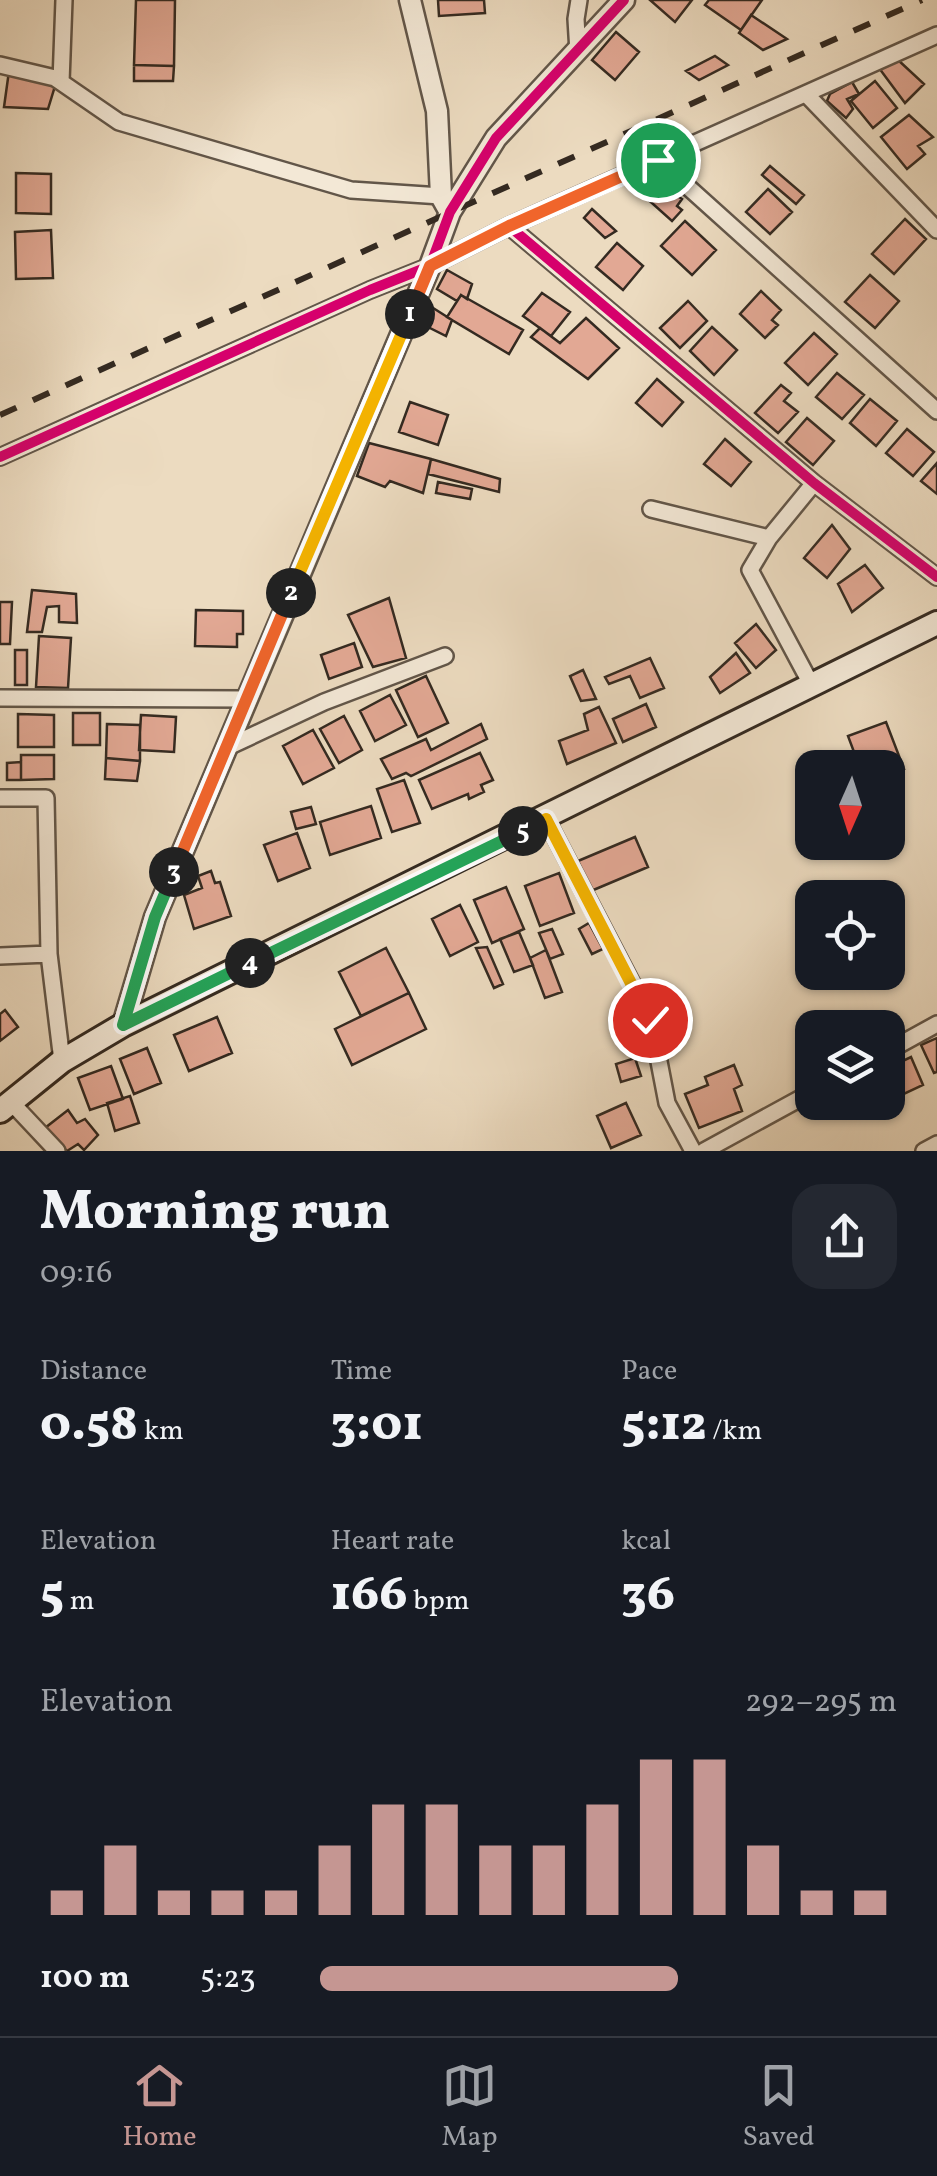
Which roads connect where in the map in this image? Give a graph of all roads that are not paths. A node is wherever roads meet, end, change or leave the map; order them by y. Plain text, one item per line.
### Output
1 (64, 0) edge
2 (410, 0) edge
3 (579, 0) edge
4 (624, 0) edge
5 (937, 35) edge
6 (578, 52) junction
7 (0, 66) edge
8 (62, 82) junction
9 (806, 94) junction
10 (658, 160) junction
11 (446, 204) junction
12 (509, 226) junction
13 (937, 230) edge
14 (430, 266) junction
15 (937, 411) edge
16 (0, 457) edge
17 (814, 483) junction
18 (651, 508) dead end
19 (769, 538) junction
20 (937, 577) edge
21 (937, 623) edge
22 (445, 656) dead end
23 (811, 684) junction
24 (0, 698) edge
25 (246, 700) junction
26 (228, 747) junction
27 (0, 798) edge
28 (546, 819) junction
29 (49, 954) junction
30 (0, 956) edge
31 (937, 1024) edge
32 (123, 1025) junction
33 (905, 1042) edge
34 (62, 1062) junction
35 (795, 1101) edge
36 (6, 1106) edge
37 (937, 1144) edge
38 (57, 1151) edge
39 (693, 1151) edge
40 (704, 1151) edge
41 (924, 1151) edge

1 - 8 street
2 - 11 street
3 - 6 street
4 - 6 street
5 - 9 street
6 - 11 street
7 - 8 street
8 - 11 street
9 - 10 street
9 - 13 street
10 - 12 street
10 - 15 street
11 - 14 street
12 - 14 street
12 - 17 street
14 - 16 street
14 - 25 street
17 - 19 street
17 - 20 street
18 - 19 street
19 - 23 street
21 - 23 main road
22 - 26 street
23 - 28 main road
24 - 25 street
25 - 26 street
26 - 32 street
27 - 29 street
28 - 32 main road
28 - 39 street
29 - 30 street
29 - 34 street
31 - 33 street
32 - 34 main road
34 - 36 main road
35 - 40 street
36 - 38 street
37 - 41 street

